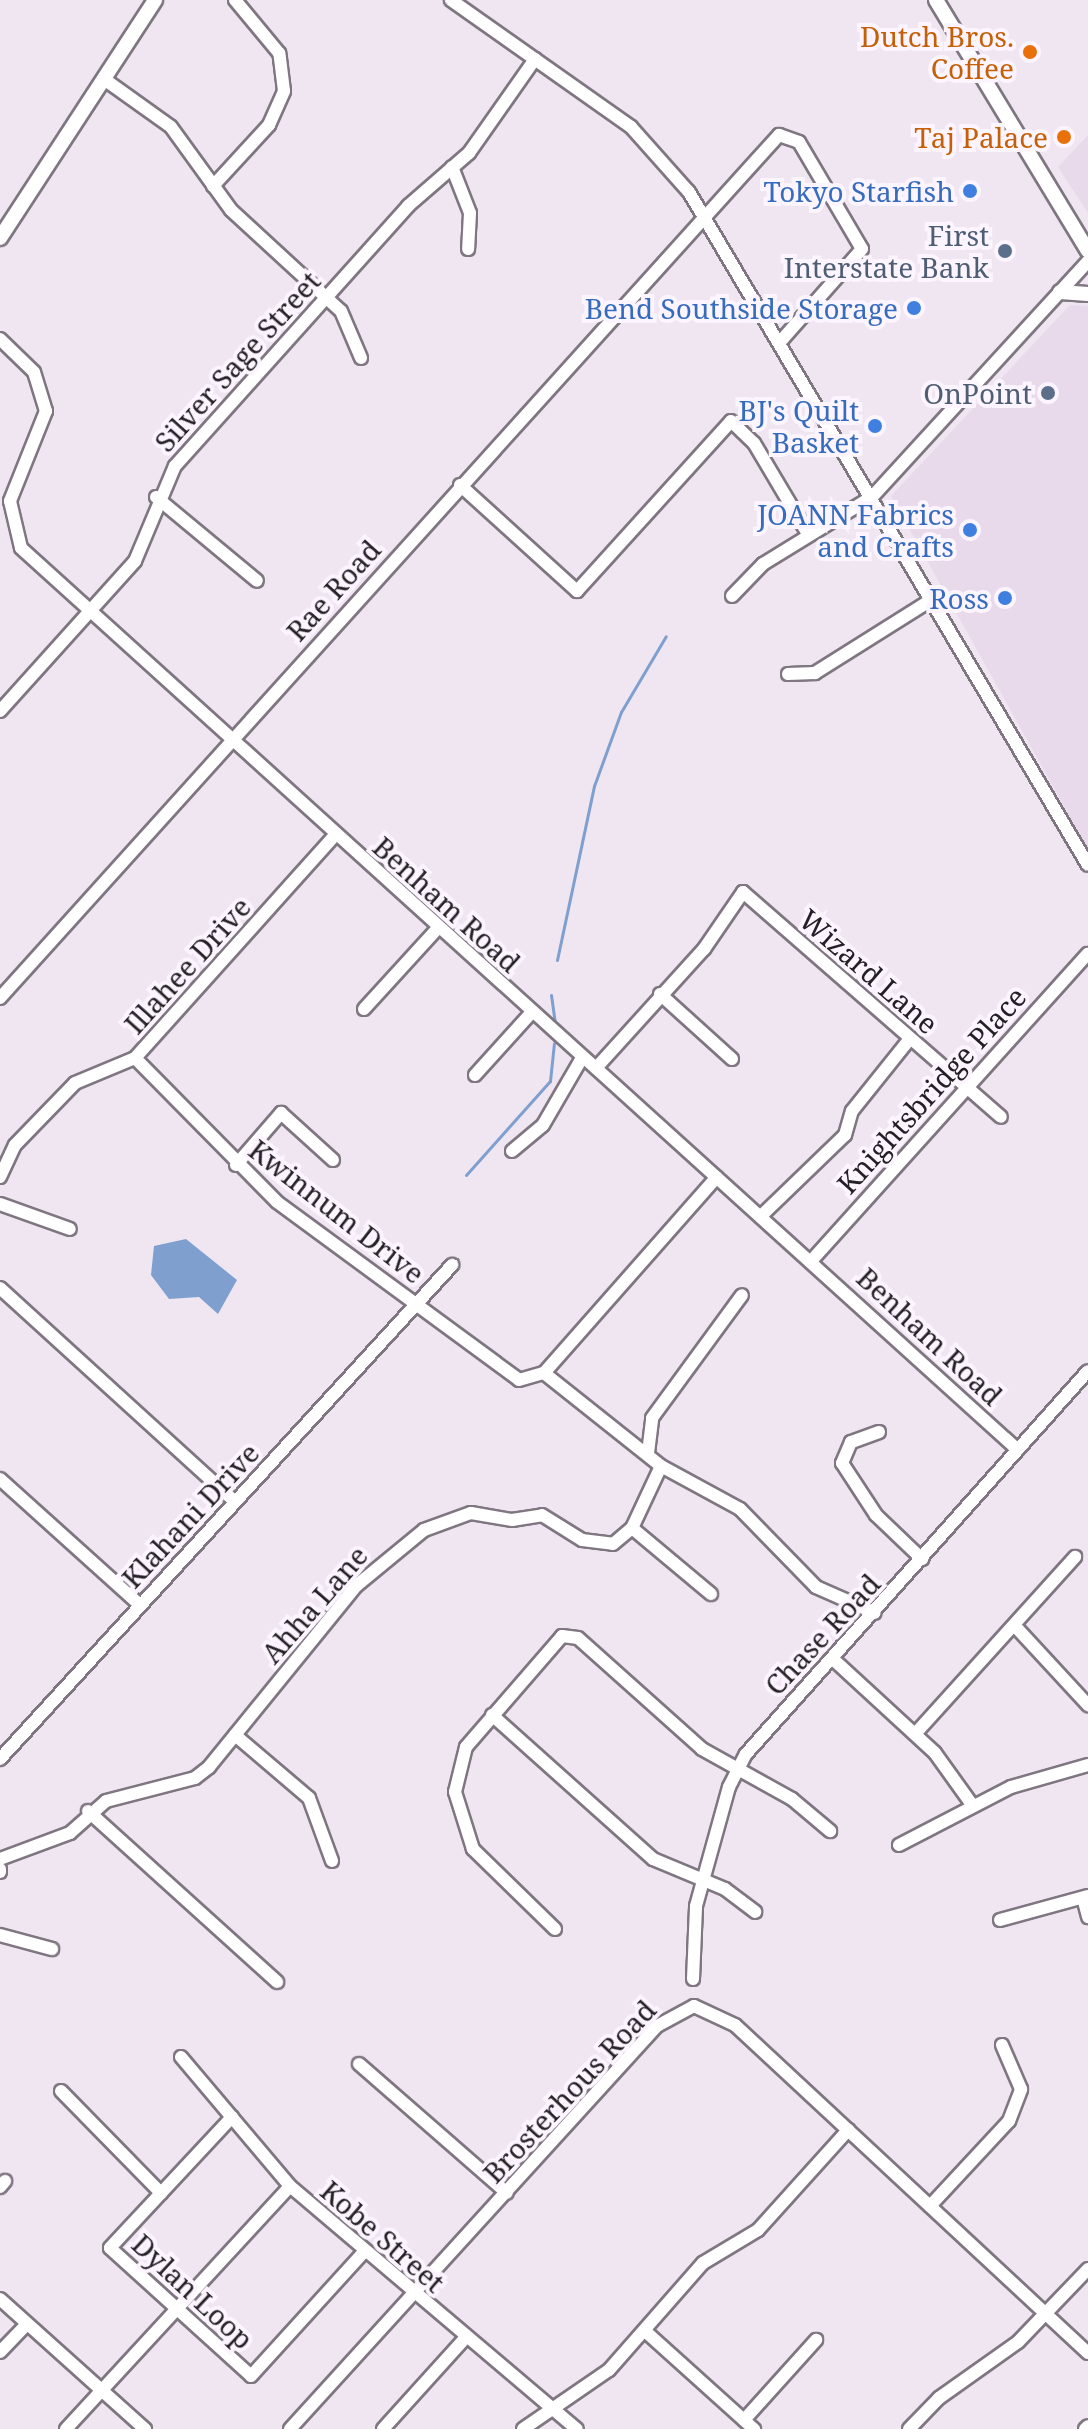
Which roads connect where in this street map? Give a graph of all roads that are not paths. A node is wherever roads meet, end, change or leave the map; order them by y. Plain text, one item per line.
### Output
1 (155, 0) edge
2 (235, 0) edge
3 (451, 0) edge
4 (936, 0) edge
5 (535, 59) junction
6 (104, 79) junction
7 (452, 167) junction
8 (213, 186) junction
9 (706, 217) junction
10 (0, 238) edge
11 (468, 249) dead end
12 (1088, 251) edge
13 (1088, 261) edge
14 (1060, 292) junction
15 (1088, 294) edge
16 (325, 297) junction
17 (0, 339) edge
18 (780, 342) junction
19 (361, 358) dead end
20 (460, 485) junction
21 (156, 497) junction
22 (872, 497) junction
23 (808, 534) junction
24 (257, 581) dead end
25 (732, 596) dead end
26 (931, 600) junction
27 (88, 612) junction
28 (788, 674) dead end
29 (0, 711) edge
30 (231, 741) junction
31 (335, 835) junction
32 (1088, 865) edge
33 (438, 928) junction
34 (1088, 954) edge
35 (660, 994) junction
36 (0, 998) edge
37 (364, 1009) dead end
38 (531, 1013) junction
39 (908, 1041) junction
40 (135, 1058) junction
41 (582, 1058) junction
42 (732, 1059) dead end
43 (596, 1068) junction
44 (475, 1075) dead end
45 (966, 1087) junction
46 (1001, 1117) dead end
47 (512, 1151) dead end
48 (333, 1160) dead end
49 (236, 1165) junction
50 (0, 1177) edge
51 (717, 1177) junction
52 (0, 1204) edge
53 (761, 1216) junction
54 (70, 1229) dead end
55 (812, 1260) junction
56 (452, 1265) dead end
57 (0, 1288) edge
58 (742, 1295) dead end
59 (416, 1304) junction
60 (1088, 1371) edge
61 (544, 1373) junction
62 (879, 1432) dead end
63 (1018, 1450) junction
64 (648, 1453) junction
65 (661, 1466) junction
66 (0, 1479) edge
67 (234, 1501) junction
68 (632, 1528) junction
69 (1075, 1557) dead end
70 (922, 1559) junction
71 (711, 1594) dead end
72 (140, 1605) junction
73 (875, 1613) junction
74 (1015, 1626) junction
75 (834, 1660) junction
76 (1088, 1705) edge
77 (492, 1715) junction
78 (915, 1734) junction
79 (235, 1735) junction
80 (0, 1759) edge
81 (1088, 1765) edge
82 (738, 1767) junction
83 (973, 1806) junction
84 (88, 1811) junction
85 (830, 1831) dead end
86 (920, 1834) junction
87 (899, 1845) dead end
88 (927, 1846) dead end
89 (0, 1859) edge
90 (332, 1861) dead end
91 (702, 1882) junction
92 (1086, 1897) edge
93 (755, 1912) dead end
94 (1088, 1917) edge
95 (1000, 1920) dead end
96 (555, 1929) dead end
97 (0, 1935) edge
98 (52, 1949) dead end
99 (693, 1979) dead end
100 (277, 1982) dead end
101 (1002, 2045) dead end
102 (181, 2057) dead end
103 (359, 2064) dead end
104 (61, 2091) dead end
105 (232, 2117) junction
106 (848, 2130) junction
107 (290, 2186) junction
108 (161, 2193) junction
109 (507, 2193) junction
110 (930, 2206) junction
111 (364, 2252) junction
112 (1088, 2269) edge
113 (412, 2296) junction
114 (0, 2299) edge
115 (177, 2309) junction
116 (1047, 2313) junction
117 (27, 2324) junction
118 (645, 2331) junction
119 (466, 2337) junction
120 (816, 2340) dead end
121 (0, 2352) edge
122 (1088, 2353) edge
123 (102, 2390) junction
124 (553, 2408) junction
125 (749, 2425) edge
126 (66, 2429) edge
127 (145, 2429) edge
128 (290, 2429) edge
129 (383, 2429) edge
130 (523, 2429) edge
131 (577, 2429) edge
132 (909, 2429) edge

1 - 6 main road
2 - 8 street
3 - 5 street
4 - 12 main road
5 - 7 street, Silver Sage Street
5 - 9 street
6 - 8 street
6 - 10 main road
7 - 11 street
7 - 16 street, Silver Sage Street
8 - 16 street
9 - 18 street
9 - 18 street, Rae Road
9 - 20 street, Rae Road
13 - 14 street
14 - 15 main road
14 - 22 street
16 - 19 street
16 - 21 street, Silver Sage Street
17 - 27 street, Benham Road
18 - 22 street
20 - 23 street
20 - 30 street, Rae Road
21 - 24 street
21 - 27 street, Silver Sage Street
22 - 23 street
22 - 26 street
23 - 25 street
26 - 28 street
26 - 32 street
27 - 29 street, Silver Sage Street
27 - 30 street, Benham Road
30 - 31 street, Benham Road
30 - 36 street, Rae Road
31 - 33 street, Benham Road
31 - 40 street, Illahee Drive
33 - 37 street
33 - 38 street, Benham Road
34 - 45 street, Knightsbridge Place
35 - 39 street, Wizard Lane
35 - 42 street
35 - 43 street
38 - 41 street, Benham Road
38 - 44 street
39 - 45 street, Wizard Lane
39 - 53 street
40 - 49 street, Kwinnum Drive
40 - 50 street, Illahee Drive
41 - 43 street, Benham Road
41 - 47 street
43 - 51 street, Benham Road
45 - 46 street, Wizard Lane
45 - 55 street, Knightsbridge Place
48 - 49 street
49 - 59 street, Kwinnum Drive
51 - 53 street, Benham Road
51 - 61 street
52 - 54 street
53 - 55 street, Benham Road
55 - 63 street, Benham Road
56 - 59 street, Klahani Drive
57 - 67 street
58 - 64 street
59 - 61 street, Kwinnum Drive
59 - 67 street, Klahani Drive
60 - 63 street, Chase Road
61 - 64 street
62 - 70 street
63 - 70 street, Chase Road
64 - 65 street
65 - 68 street
65 - 73 street
66 - 72 street
67 - 72 street, Klahani Drive
68 - 71 street
68 - 79 street, Ahha Lane
69 - 74 street
70 - 73 street, Chase Road
72 - 80 street, Klahani Drive
73 - 75 street, Chase Road
74 - 76 street
74 - 78 street
75 - 78 street
75 - 82 street, Chase Road
77 - 82 street
77 - 91 street
77 - 96 street
78 - 83 street
79 - 84 street, Ahha Lane
79 - 90 street
81 - 83 street
82 - 85 street
82 - 91 street, Chase Road
83 - 86 street
84 - 89 street, Ahha Lane
84 - 100 street
86 - 87 street
86 - 88 street
91 - 93 street
91 - 99 street, Chase Road
92 - 94 street
92 - 95 street
97 - 98 street
101 - 110 street
102 - 105 street, Kobe Street
103 - 109 street
104 - 108 street
105 - 107 street, Kobe Street
105 - 108 street, Dylan Loop
106 - 109 street, Brosterhous Road
106 - 110 street, Brosterhous Road
106 - 118 street
107 - 111 street, Kobe Street
107 - 115 street
108 - 115 street, Dylan Loop
109 - 113 street, Brosterhous Road
110 - 116 street, Brosterhous Road
111 - 113 street, Kobe Street
111 - 115 street, Dylan Loop
112 - 116 street
113 - 119 street, Kobe Street
113 - 128 street, Brosterhous Road
114 - 117 street
115 - 123 street
116 - 122 street, Brosterhous Road
116 - 132 street
117 - 121 street
117 - 123 street
118 - 124 street
118 - 125 street
119 - 124 street, Kobe Street
119 - 129 street
120 - 125 street
123 - 126 street
123 - 127 street
124 - 130 street
124 - 131 street, Kobe Street

